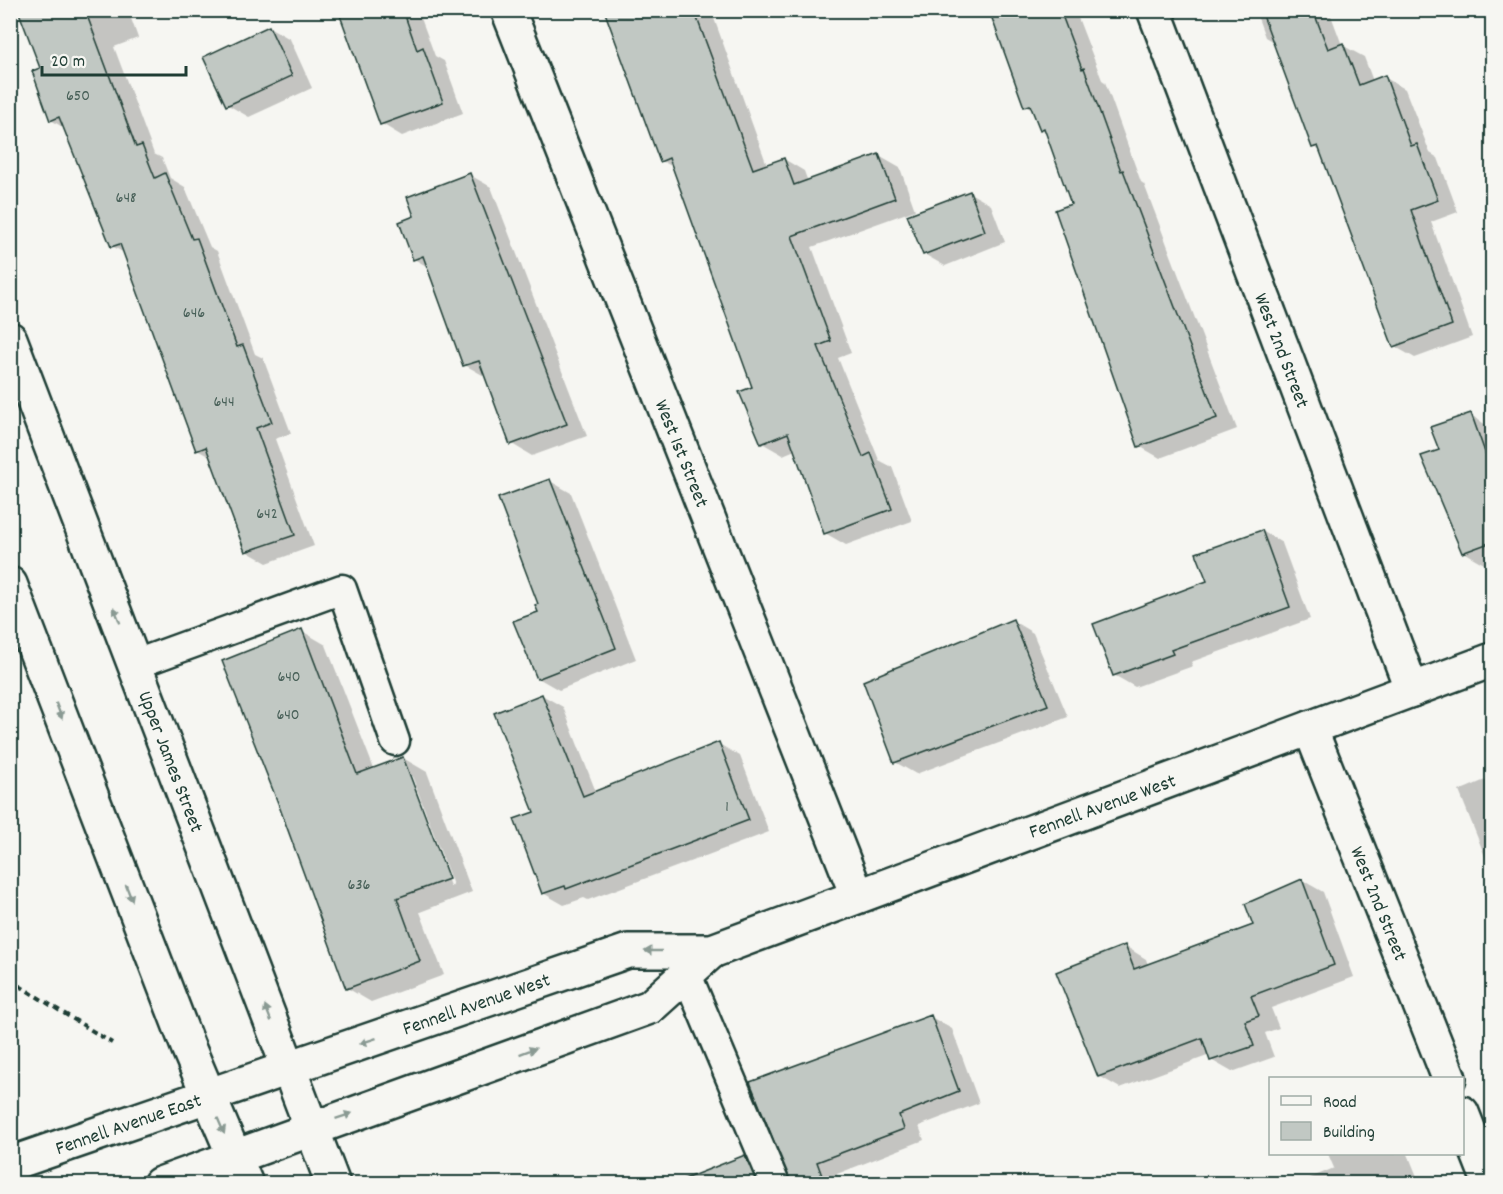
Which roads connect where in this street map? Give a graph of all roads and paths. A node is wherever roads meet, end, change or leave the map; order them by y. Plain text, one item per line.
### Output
1 (508, 10) edge
2 (1154, 10) edge
3 (10, 339) edge
4 (10, 584) edge
5 (1492, 660) edge
6 (136, 664) junction
7 (1412, 690) junction
8 (1310, 728) junction
9 (395, 741) dead end
10 (857, 896) junction
11 (712, 951) junction
12 (687, 975) junction
13 (10, 980) edge
14 (112, 1043) dead end
15 (289, 1068) junction
16 (1449, 1077) edge
17 (245, 1082) joint
18 (209, 1096) junction
19 (1464, 1118) edge
20 (312, 1128) junction
21 (10, 1164) edge
22 (240, 1170) edge
23 (160, 1184) edge
24 (333, 1184) edge
25 (775, 1184) edge
26 (1490, 1184) edge

1 - 10 main road, West 1st Street
2 - 7 main road, West 2nd Street
6 -> 3 main road, Upper James Street
4 -> 18 main road
5 - 7 main road, Fennell Avenue West
6 - 9 lane
15 -> 6 main road, Upper James Street
7 - 8 main road, Fennell Avenue West
8 - 10 main road, Fennell Avenue West
8 - 16 main road, West 2nd Street
10 - 11 main road, Fennell Avenue West
11 - 12 main road, Fennell Avenue West
11 -> 15 main road, Fennell Avenue West
20 -> 12 main road, Fennell Avenue West
12 - 25 lane
13 - 14 path
15 - 17 main road, Fennell Avenue West
15 - 20 main road, Upper James Street
17 - 18 main road, Fennell Avenue East
18 - 21 main road, Fennell Avenue East
18 -> 22 main road
19 - 26 main road
20 - 22 main road, Fennell Avenue West
20 - 24 main road, Upper James Street
22 - 23 main road

